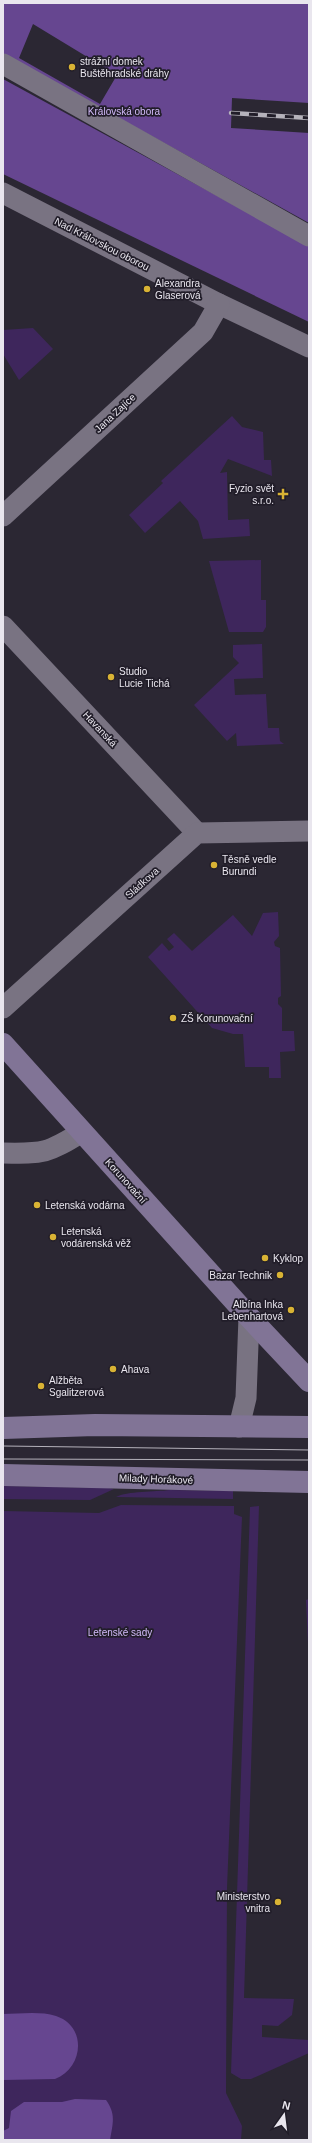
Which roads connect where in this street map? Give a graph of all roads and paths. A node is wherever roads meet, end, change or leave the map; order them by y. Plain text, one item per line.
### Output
1 (6, 66) edge
2 (3, 193) edge
3 (309, 236) edge
4 (219, 304) junction
5 (309, 347) edge
6 (3, 516) edge
7 (3, 626) edge
8 (309, 831) edge
9 (197, 833) junction
10 (3, 1008) edge
11 (3, 1044) edge
12 (82, 1132) junction
13 (3, 1153) edge
14 (249, 1317) junction
15 (309, 1381) edge
16 (239, 1427) junction
17 (309, 1427) edge
18 (3, 1428) edge
19 (3, 1475) edge
20 (309, 1482) edge

1 - 3 street
2 - 4 street, Nad Královskou oborou
4 - 5 street, Nad Královskou oborou
4 - 6 street, Jana Zajíce
7 - 9 street, Havanská
8 - 9 street
9 - 10 street, Sládkova
11 - 12 main road, Korunovační
12 - 13 street
12 - 14 main road, Korunovační
14 - 15 main road, Korunovační
14 - 16 street
16 - 17 main road
16 - 18 main road
19 - 20 main road, Milady Horákové

